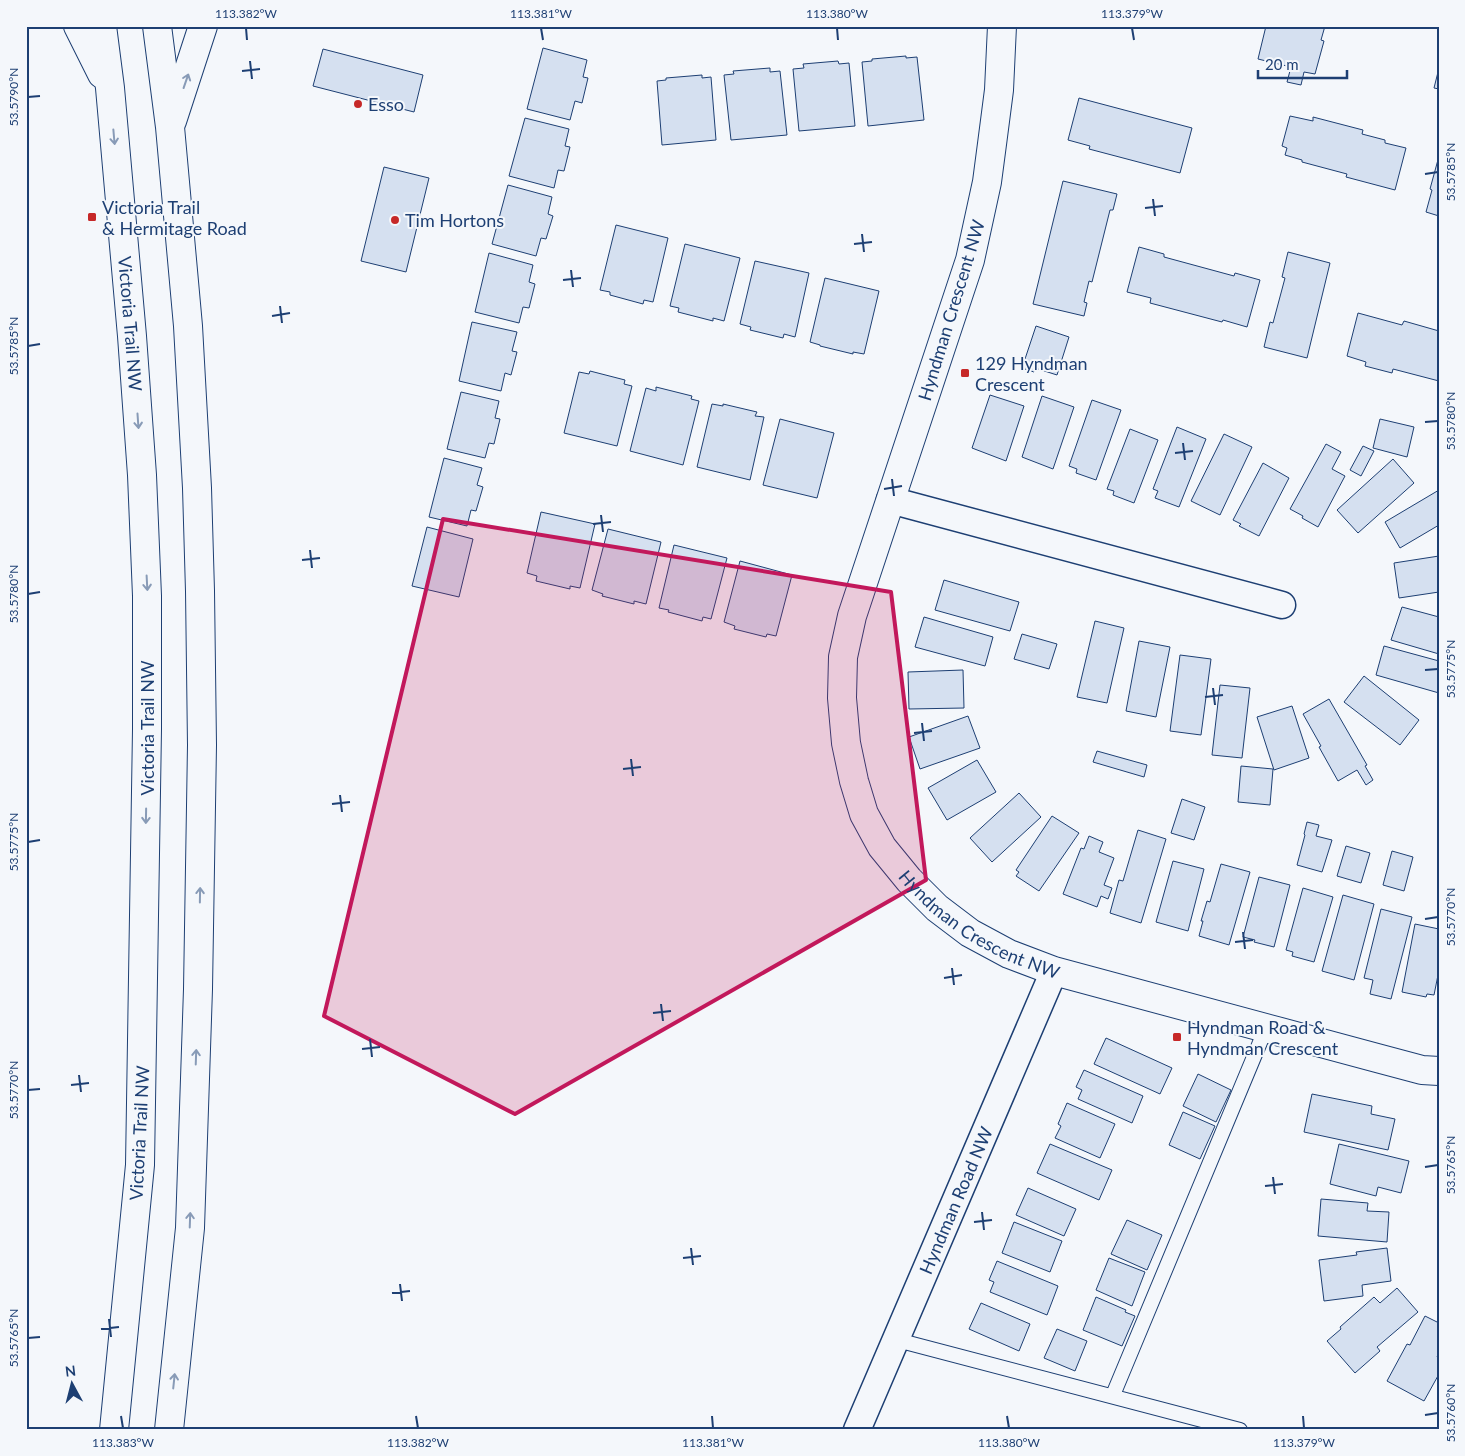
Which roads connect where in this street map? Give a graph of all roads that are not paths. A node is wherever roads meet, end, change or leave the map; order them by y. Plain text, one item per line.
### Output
1 (78, 26) edge
2 (102, 26) edge
3 (157, 26) edge
4 (203, 26) edge
5 (1002, 26) edge
6 (110, 88) junction
7 (170, 127) junction
8 (890, 500) junction
9 (1282, 604) dead end
10 (1054, 970) junction
11 (1266, 1028) junction
12 (1439, 1072) edge
13 (897, 1340) junction
14 (1113, 1395) junction
15 (114, 1430) edge
16 (169, 1430) edge
17 (858, 1430) edge
18 (1240, 1430) edge

1 - 6 main road
2 - 6 main road, Victoria Trail NW
3 - 7 main road
7 -> 4 main road
5 - 8 main road, Hyndman Crescent NW
6 -> 15 main road, Victoria Trail NW
16 -> 7 main road
8 - 9 street
8 - 10 main road, Hyndman Crescent NW
10 - 11 main road, Hyndman Crescent NW
10 - 13 street, Hyndman Road NW
11 - 12 main road, Hyndman Crescent NW
11 - 14 lane
13 - 14 lane
13 - 17 street, Hyndman Road NW
14 - 18 lane

